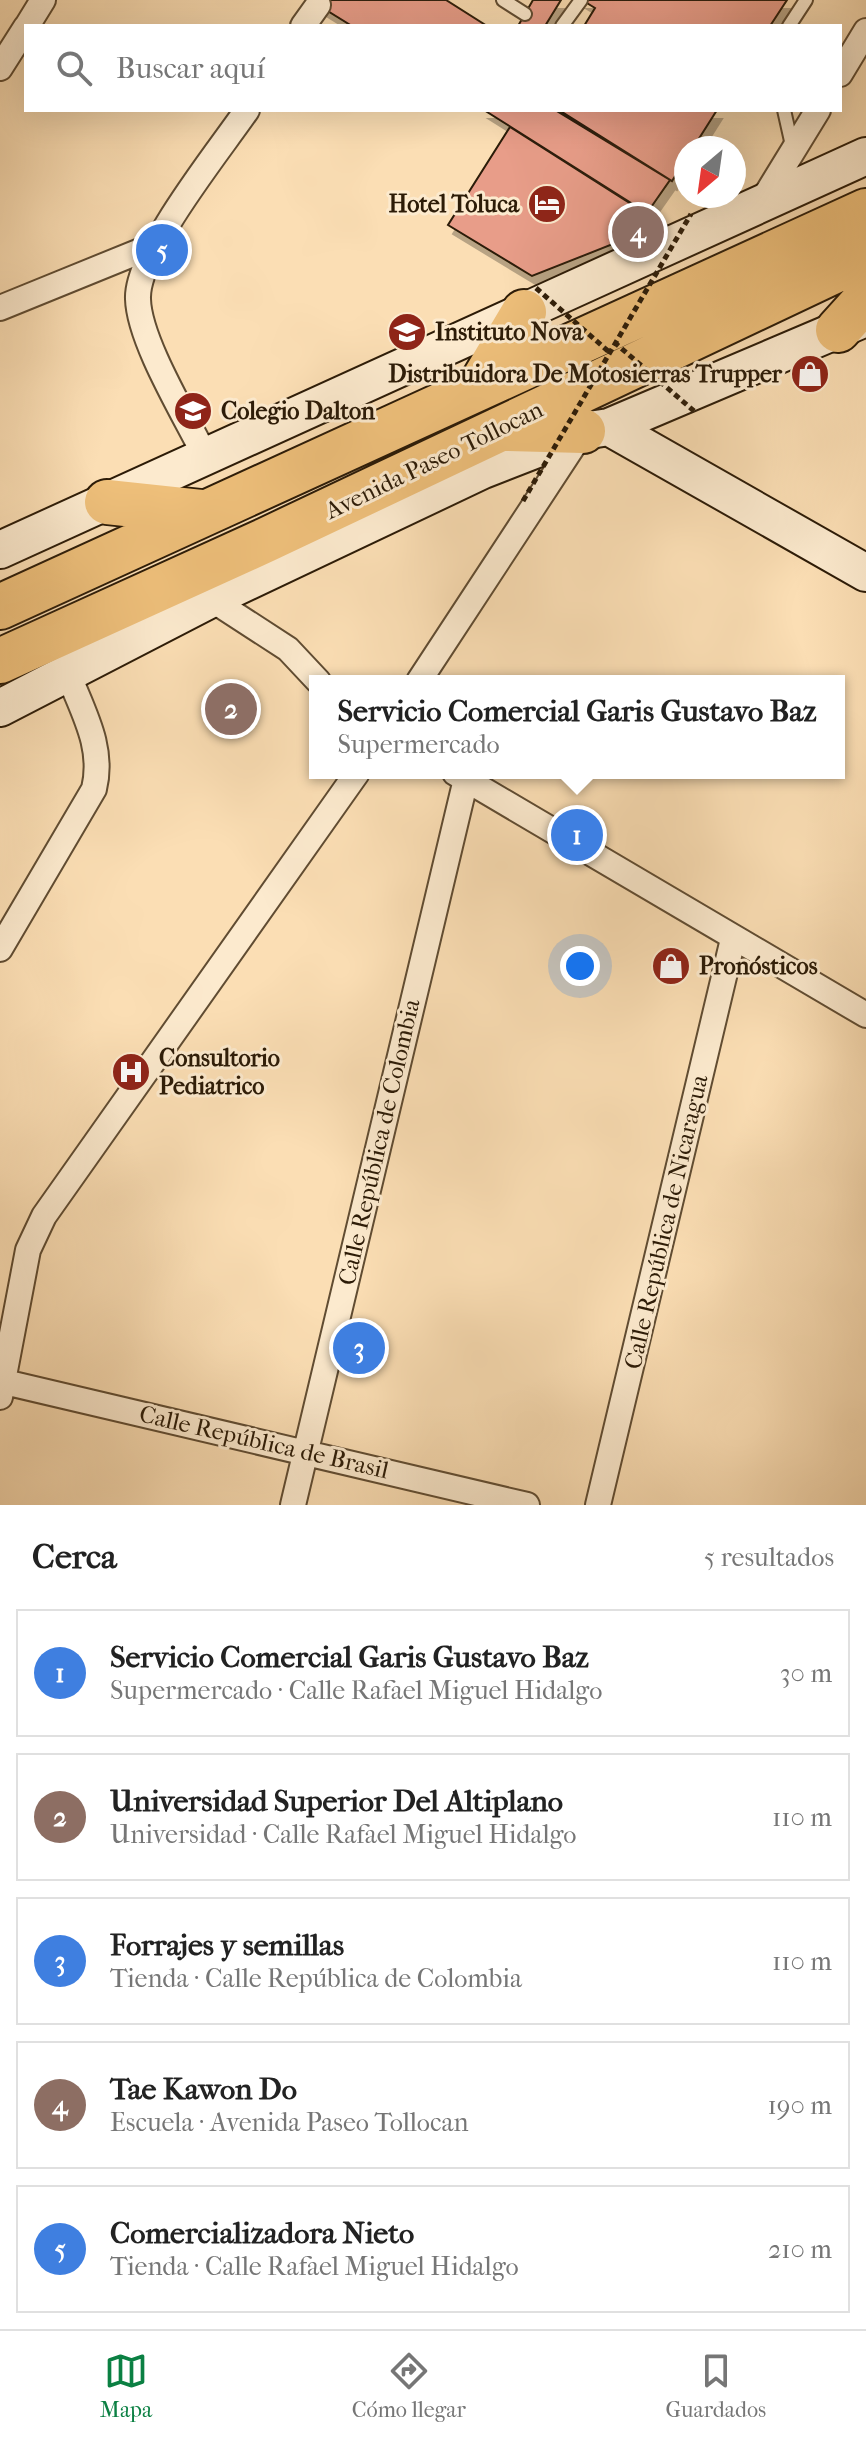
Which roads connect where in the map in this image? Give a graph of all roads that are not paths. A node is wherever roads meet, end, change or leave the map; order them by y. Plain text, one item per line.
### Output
1 (43, 0) edge
2 (503, 0) edge
3 (581, 0) edge
4 (806, 0) edge
5 (318, 5) dead end
6 (525, 14) dead end
7 (27, 24) edge
8 (304, 24) edge
9 (563, 24) edge
10 (790, 24) edge
11 (24, 29) edge
12 (866, 31) edge
13 (0, 68) edge
14 (842, 71) edge
15 (246, 112) edge
16 (784, 112) edge
17 (817, 112) edge
18 (793, 151) junction
19 (866, 156) edge
20 (760, 204) junction
21 (866, 211) edge
22 (155, 245) junction
23 (866, 256) edge
24 (530, 300) junction
25 (0, 308) edge
26 (857, 316) edge
27 (480, 386) junction
28 (606, 426) junction
29 (496, 429) junction
30 (205, 456) junction
31 (107, 502) junction
32 (201, 512) junction
33 (355, 531) junction
34 (266, 540) junction
35 (866, 548) edge
36 (0, 550) edge
37 (866, 573) edge
38 (211, 599) junction
39 (0, 607) edge
40 (0, 661) edge
41 (312, 675) edge
42 (423, 675) edge
43 (69, 676) junction
44 (0, 708) edge
45 (353, 779) edge
46 (459, 779) edge
47 (465, 779) edge
48 (733, 939) junction
49 (0, 949) edge
50 (866, 1015) edge
51 (0, 1267) edge
52 (22, 1279) junction
53 (1, 1386) edge
54 (305, 1452) junction
55 (293, 1505) edge
56 (527, 1505) edge
57 (598, 1505) edge

1 - 7 street
2 - 6 lane
3 - 9 lane
4 - 10 lane
5 - 8 street
11 - 13 street
12 - 14 street
15 - 22 street
16 - 18 lane
17 - 18 street
18 - 20 street
19 - 20 main road
20 - 24 main road
21 - 27 highway, Avenida Paseo Tollocan
22 - 25 street
22 - 30 street
23 - 29 highway, Avenida Paseo Tollocan
24 - 27 highway
24 - 30 main road
26 - 28 main road, Avenida Paseo Tollocan
27 - 32 highway, Avenida Paseo Tollocan
28 - 29 highway
28 - 33 main road, Avenida Paseo Tollocan
28 - 35 main road
28 - 37 main road
28 - 42 street
29 - 34 highway, Avenida Paseo Tollocan
30 - 31 main road
31 - 32 highway
31 - 36 main road
32 - 39 highway, Avenida Paseo Tollocan
33 - 34 highway
33 - 38 main road, Avenida Paseo Tollocan
34 - 40 highway, Avenida Paseo Tollocan
38 - 41 street
38 - 43 main road, Avenida Paseo Tollocan
43 - 44 main road, Avenida Paseo Tollocan
43 - 49 street
45 - 52 street
46 - 54 street, Calle República de Colombia
47 - 48 street
48 - 50 street
48 - 57 street, Calle República de Nicaragua
51 - 52 street
52 - 53 street
53 - 54 street, Calle República de Brasil
54 - 55 street, Calle República de Colombia
54 - 56 street, Calle República de Brasil

